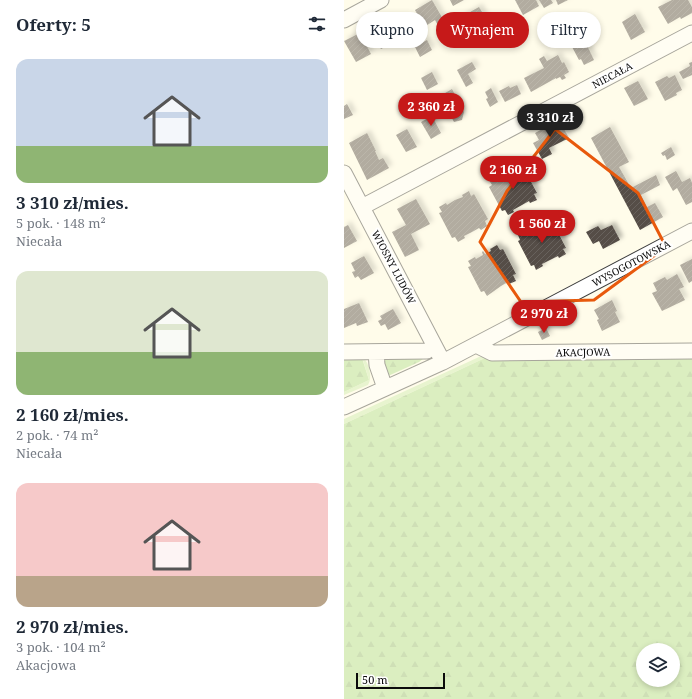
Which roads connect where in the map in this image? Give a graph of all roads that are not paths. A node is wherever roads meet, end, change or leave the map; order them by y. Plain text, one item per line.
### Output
1 (381, 0) edge
2 (344, 20) edge
3 (692, 33) edge
4 (344, 173) edge
5 (362, 207) junction
6 (692, 231) edge
7 (476, 345) junction
8 (427, 351) dead end
9 (692, 351) edge
10 (344, 352) edge
11 (376, 352) junction
12 (443, 362) junction
13 (385, 388) junction
14 (344, 407) edge

1 - 2 street
3 - 5 street, NIECAŁA
4 - 5 street, WIOSNY LUDÓW
5 - 12 street, WIOSNY LUDÓW
6 - 7 street, WYSOGOTOWSKA
7 - 9 street, AKACJOWA
7 - 12 street, WYSOGOTOWSKA
8 - 11 street
10 - 11 street
11 - 13 street
12 - 13 street, WYSOGOTOWSKA
13 - 14 street, WYSOGOTOWSKA

